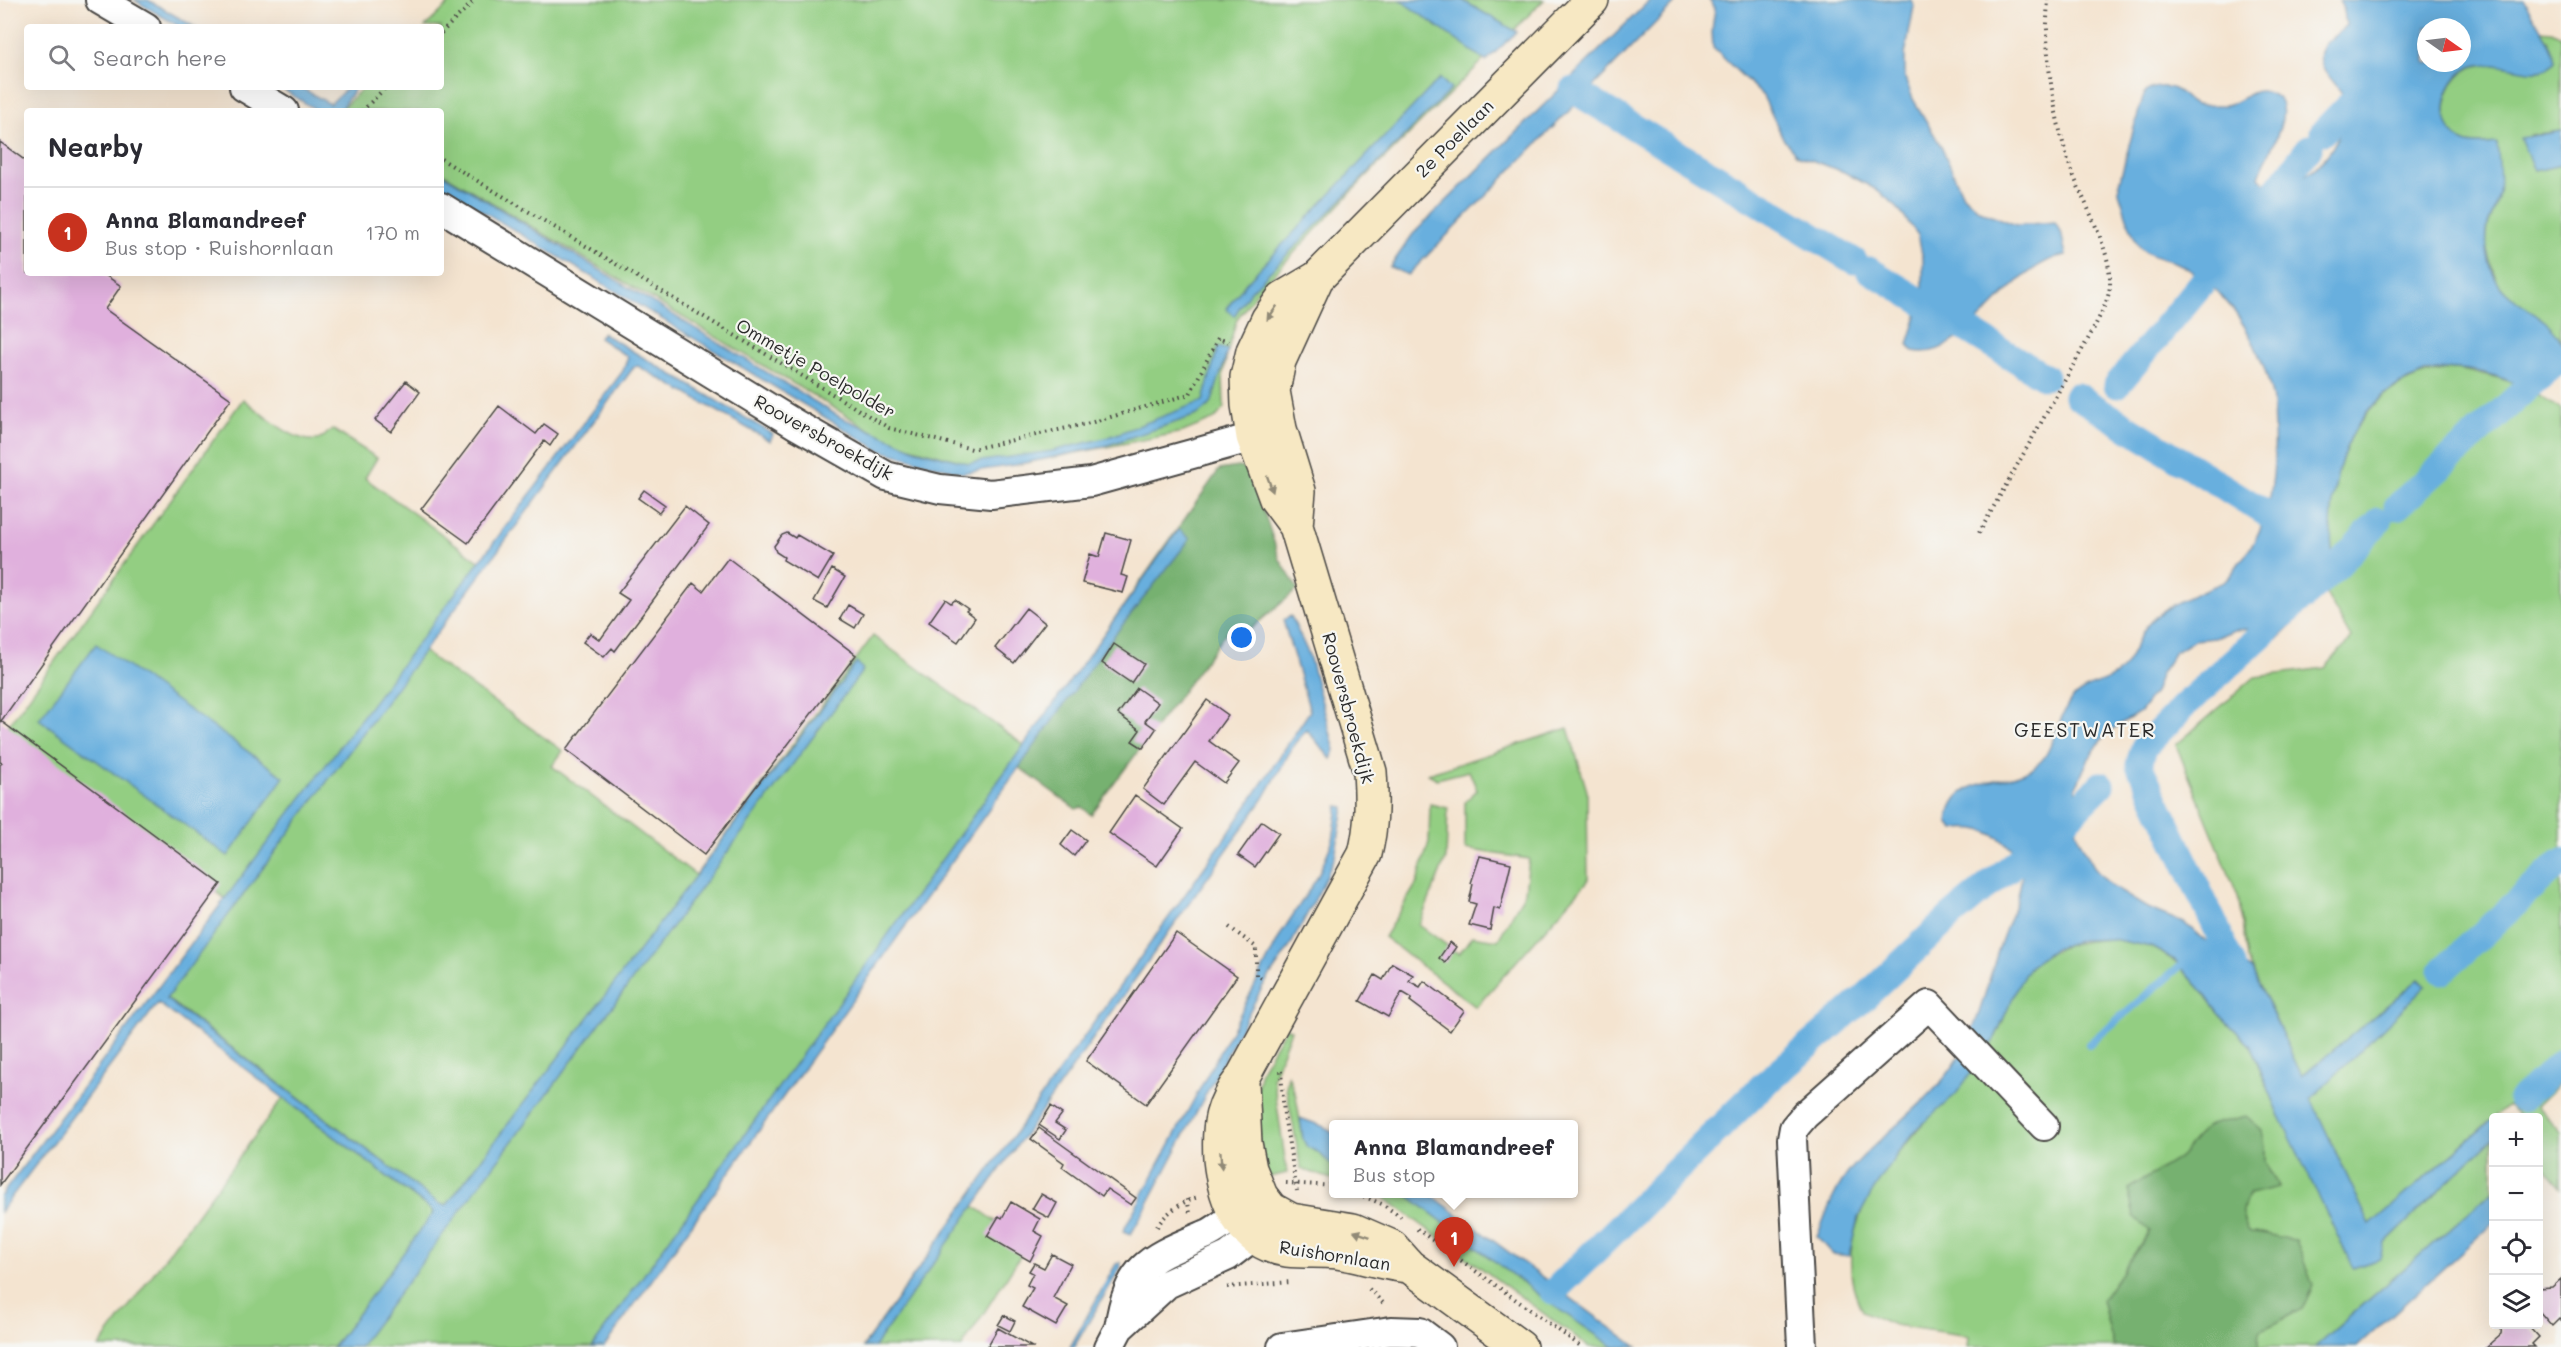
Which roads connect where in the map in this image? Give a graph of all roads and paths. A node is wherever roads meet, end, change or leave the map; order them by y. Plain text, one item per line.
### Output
1 (100, 0) edge
2 (475, 0) edge
3 (1592, 0) edge
4 (2048, 0) edge
5 (141, 24) edge
6 (444, 30) edge
7 (249, 90) edge
8 (383, 90) edge
9 (279, 108) edge
10 (365, 108) edge
11 (444, 161) edge
12 (444, 209) edge
13 (1218, 338) dead end
14 (1267, 433) junction
15 (1979, 533) dead end
16 (1229, 927) dead end
17 (1256, 975) dead end
18 (1282, 1096) dead end
19 (2044, 1126) dead end
20 (1329, 1185) edge
21 (1368, 1198) edge
22 (1254, 1220) junction
23 (1197, 1254) dead end
24 (1171, 1269) dead end
25 (1302, 1281) dead end
26 (1226, 1287) dead end
27 (1360, 1287) dead end
28 (1391, 1331) junction
29 (1114, 1338) edge
30 (1282, 1347) edge
31 (1440, 1347) edge
32 (1520, 1347) edge
33 (1582, 1347) edge
34 (1802, 1347) edge

1 - 5 street
2 - 6 path
3 - 14 main road, 2e Poellaan
4 - 15 path
7 - 9 street
8 - 10 path
11 - 13 path, Ommetje Poelpolder
12 - 14 street, Rooversbroekdijk
14 - 22 main road, Rooversbroekdijk
16 - 17 path
18 - 20 path
19 - 34 street
21 - 33 path
22 - 29 street
22 - 32 main road, Ruishornlaan
23 - 24 street
25 - 26 path
27 - 28 path, Ruishornlaan
28 - 30 street
28 - 31 street

